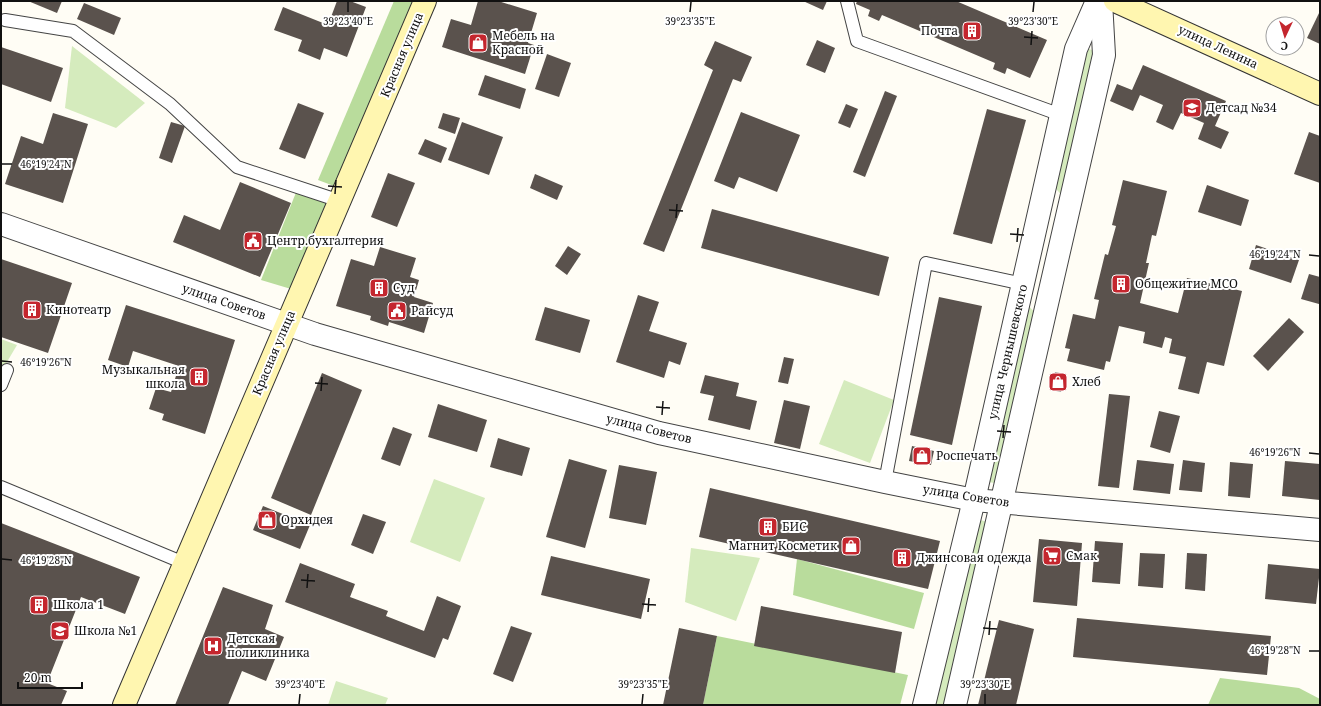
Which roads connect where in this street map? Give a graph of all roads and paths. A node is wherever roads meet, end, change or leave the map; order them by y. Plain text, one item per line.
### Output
1 (425, 1) edge
2 (847, 1) edge
3 (1097, 1) edge
4 (1101, 1) edge
5 (1116, 1) edge
6 (5, 20) dead end
7 (1320, 94) edge
8 (1061, 115) junction
9 (340, 201) junction
10 (1, 224) edge
11 (1023, 284) junction
12 (287, 324) junction
13 (7, 370) dead end
14 (1, 385) edge
15 (885, 482) junction
16 (1, 487) edge
17 (974, 500) junction
18 (1002, 502) junction
19 (1320, 530) edge
20 (184, 563) junction
21 (124, 705) edge
22 (924, 705) edge
23 (955, 705) edge

1 - 9 street, Красная улица
2 - 8 lane
3 - 8 street, улица Чернышевского
4 - 18 street
5 - 7 street, улица Ленина
6 - 9 lane
8 - 11 street, улица Чернышевского
9 - 12 street, Красная улица
10 - 12 street, улица Советов
11 - 15 lane
11 - 17 street, улица Чернышевского
12 - 15 street, улица Советов
12 - 20 street, Красная улица
13 - 14 lane
15 - 17 street, улица Советов
16 - 20 lane
17 - 18 street, улица Советов
17 - 22 street, улица Чернышевского
18 - 19 street, улица Советов
18 - 23 street
20 - 21 street, Красная улица

